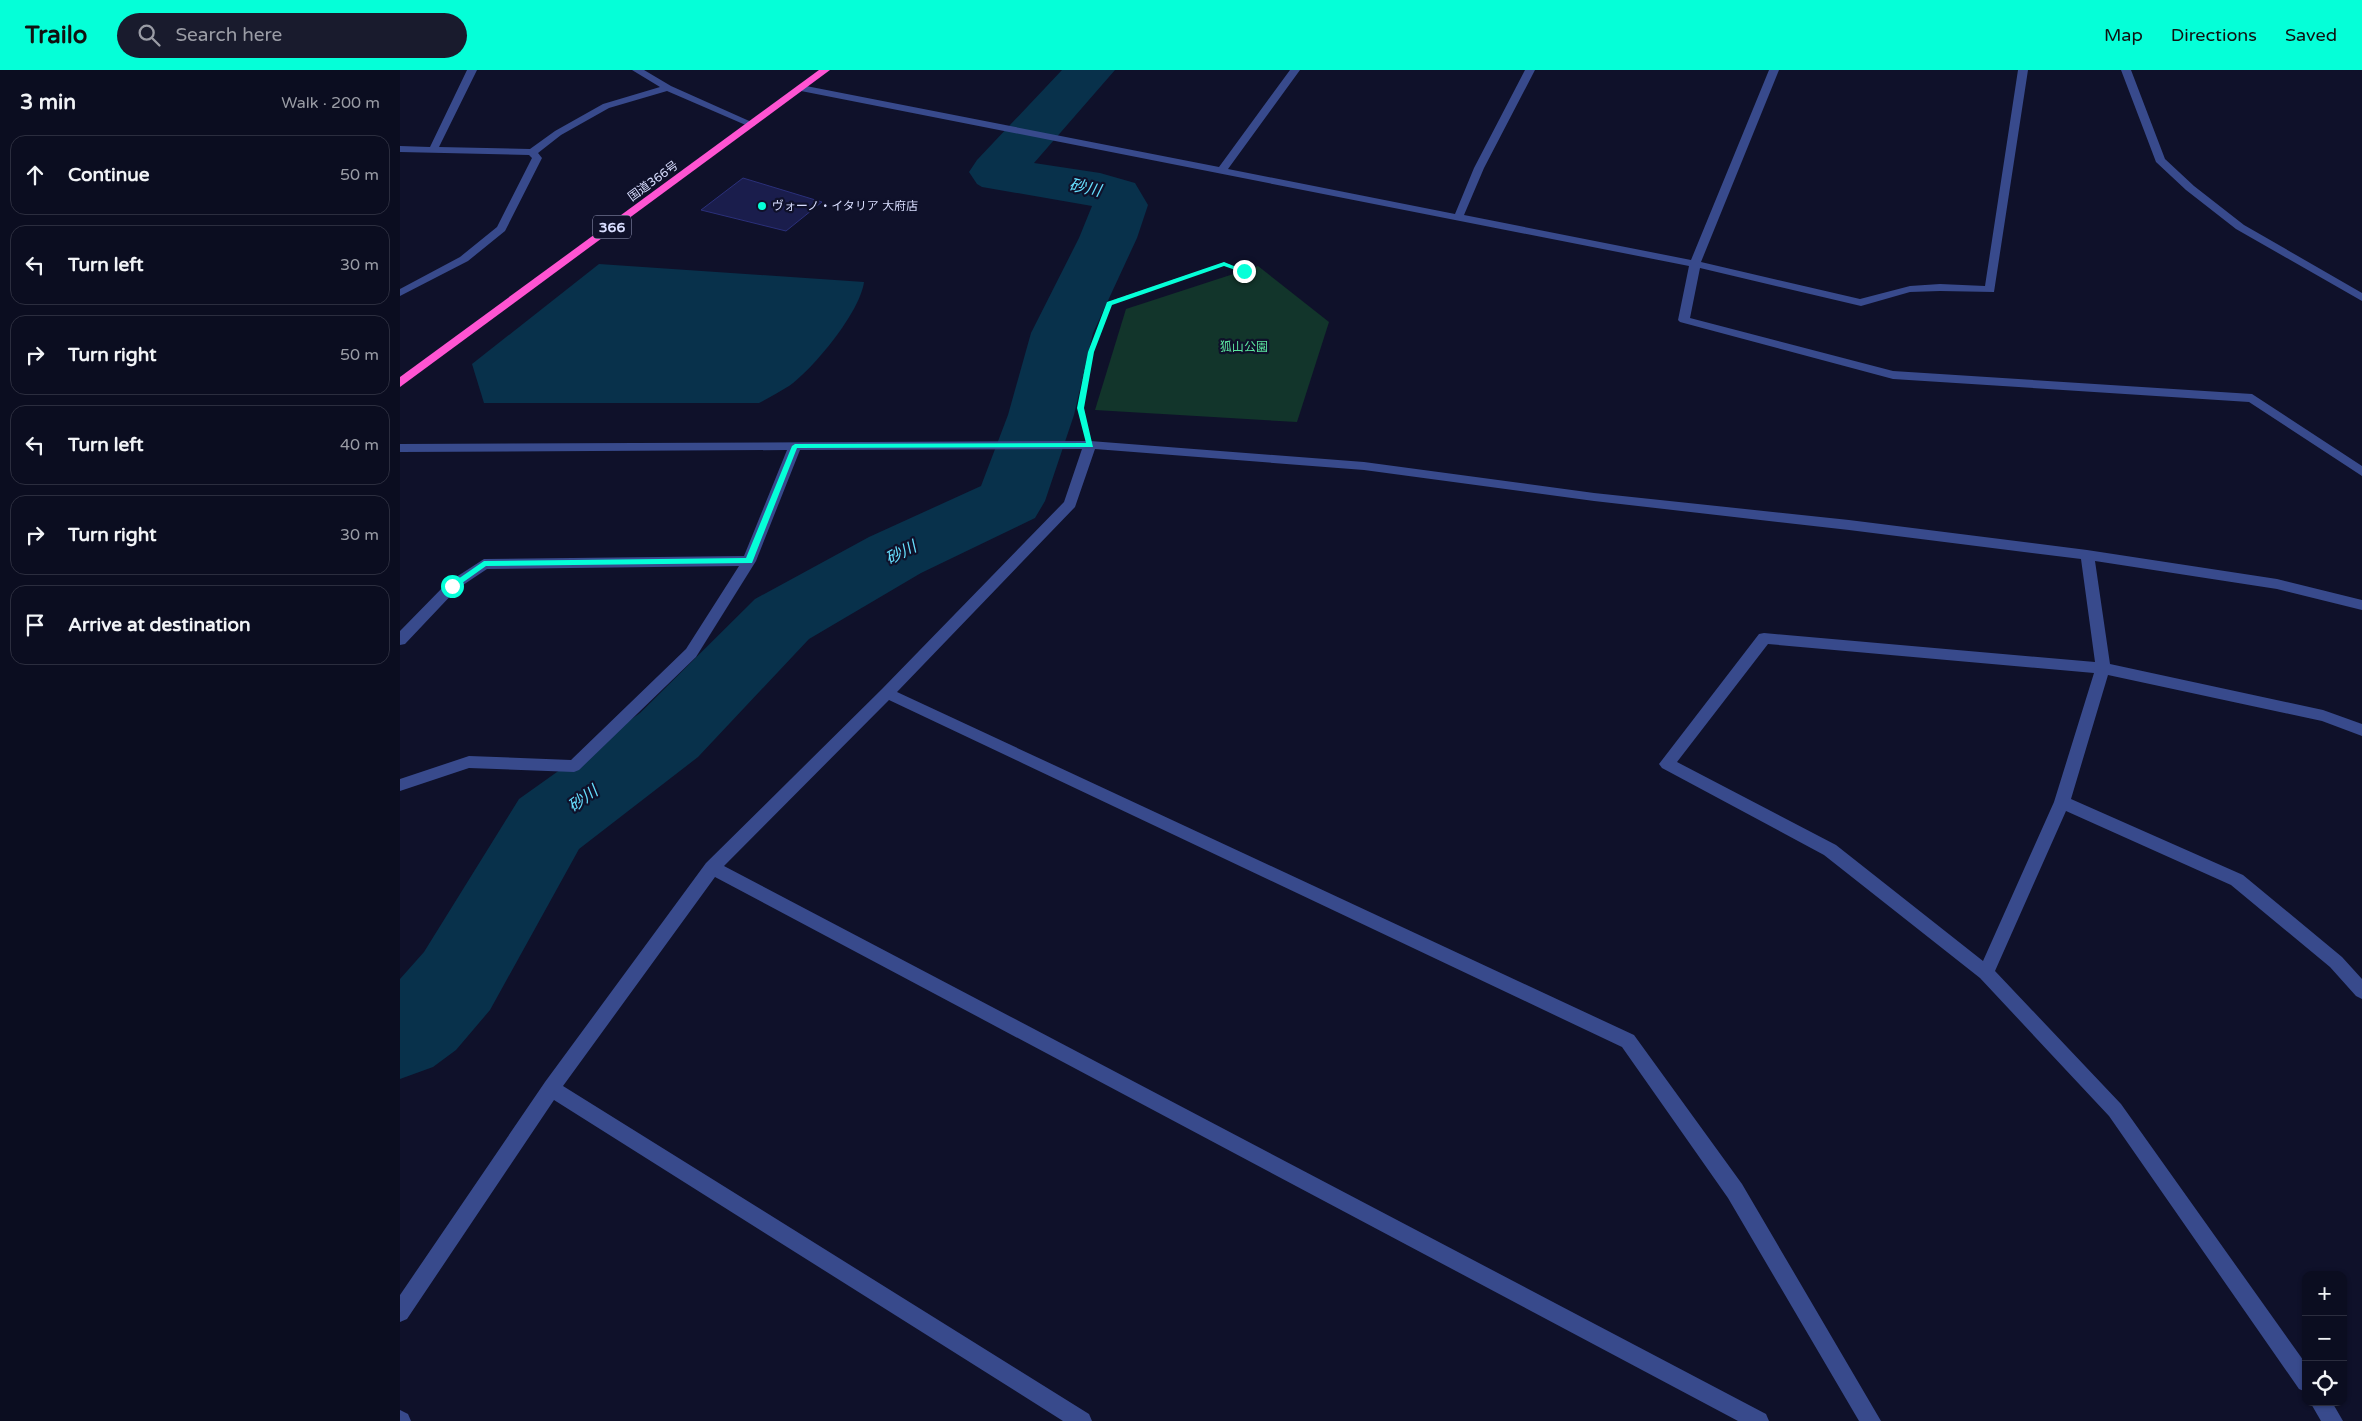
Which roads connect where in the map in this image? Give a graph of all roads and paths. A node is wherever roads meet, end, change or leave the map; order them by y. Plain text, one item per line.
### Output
1 (472, 70) edge
2 (637, 70) edge
3 (825, 70) edge
4 (1295, 70) edge
5 (1530, 70) edge
6 (1774, 70) edge
7 (2023, 70) edge
8 (2126, 70) edge
9 (668, 88) junction
10 (800, 88) junction
11 (751, 124) junction
12 (400, 149) edge
13 (434, 150) junction
14 (532, 152) junction
15 (1221, 171) junction
16 (1458, 218) junction
17 (1695, 264) junction
18 (1244, 271) dead end
19 (400, 293) edge
20 (2362, 298) edge
21 (400, 383) edge
22 (1090, 445) junction
23 (795, 446) junction
24 (400, 448) edge
25 (2362, 472) edge
26 (2087, 555) junction
27 (749, 561) junction
28 (2362, 605) edge
29 (400, 640) edge
30 (2102, 668) junction
31 (887, 693) junction
32 (2362, 730) edge
33 (400, 785) edge
34 (2062, 802) junction
35 (712, 868) junction
36 (1986, 973) junction
37 (2362, 991) edge
38 (551, 1088) junction
39 (400, 1312) edge
40 (2302, 1376) edge
41 (2323, 1406) edge
42 (1868, 1419) edge
43 (1082, 1421) edge
44 (1759, 1421) edge
45 (2333, 1421) edge

1 - 13 street
2 - 9 street
3 - 10 highway, 国道366号 / 366
4 - 15 street
5 - 16 street
6 - 17 street
7 - 17 street
8 - 20 street
9 - 11 street
9 - 14 street
10 - 11 highway, 国道366号 / 366
10 - 15 street
11 - 21 highway, 国道366号 / 366
12 - 13 street
13 - 14 street
14 - 19 street
15 - 16 street
16 - 17 street
17 - 25 street
18 - 22 path
22 - 23 street
22 - 26 street
22 - 31 street
23 - 24 street
23 - 27 street
26 - 28 street
26 - 30 street
27 - 29 street
27 - 33 street
30 - 32 street
30 - 34 street
30 - 36 street
31 - 35 street
31 - 42 street
34 - 36 street
34 - 37 street
35 - 38 street
35 - 44 street
36 - 40 street
38 - 39 street
38 - 43 street
41 - 45 street

